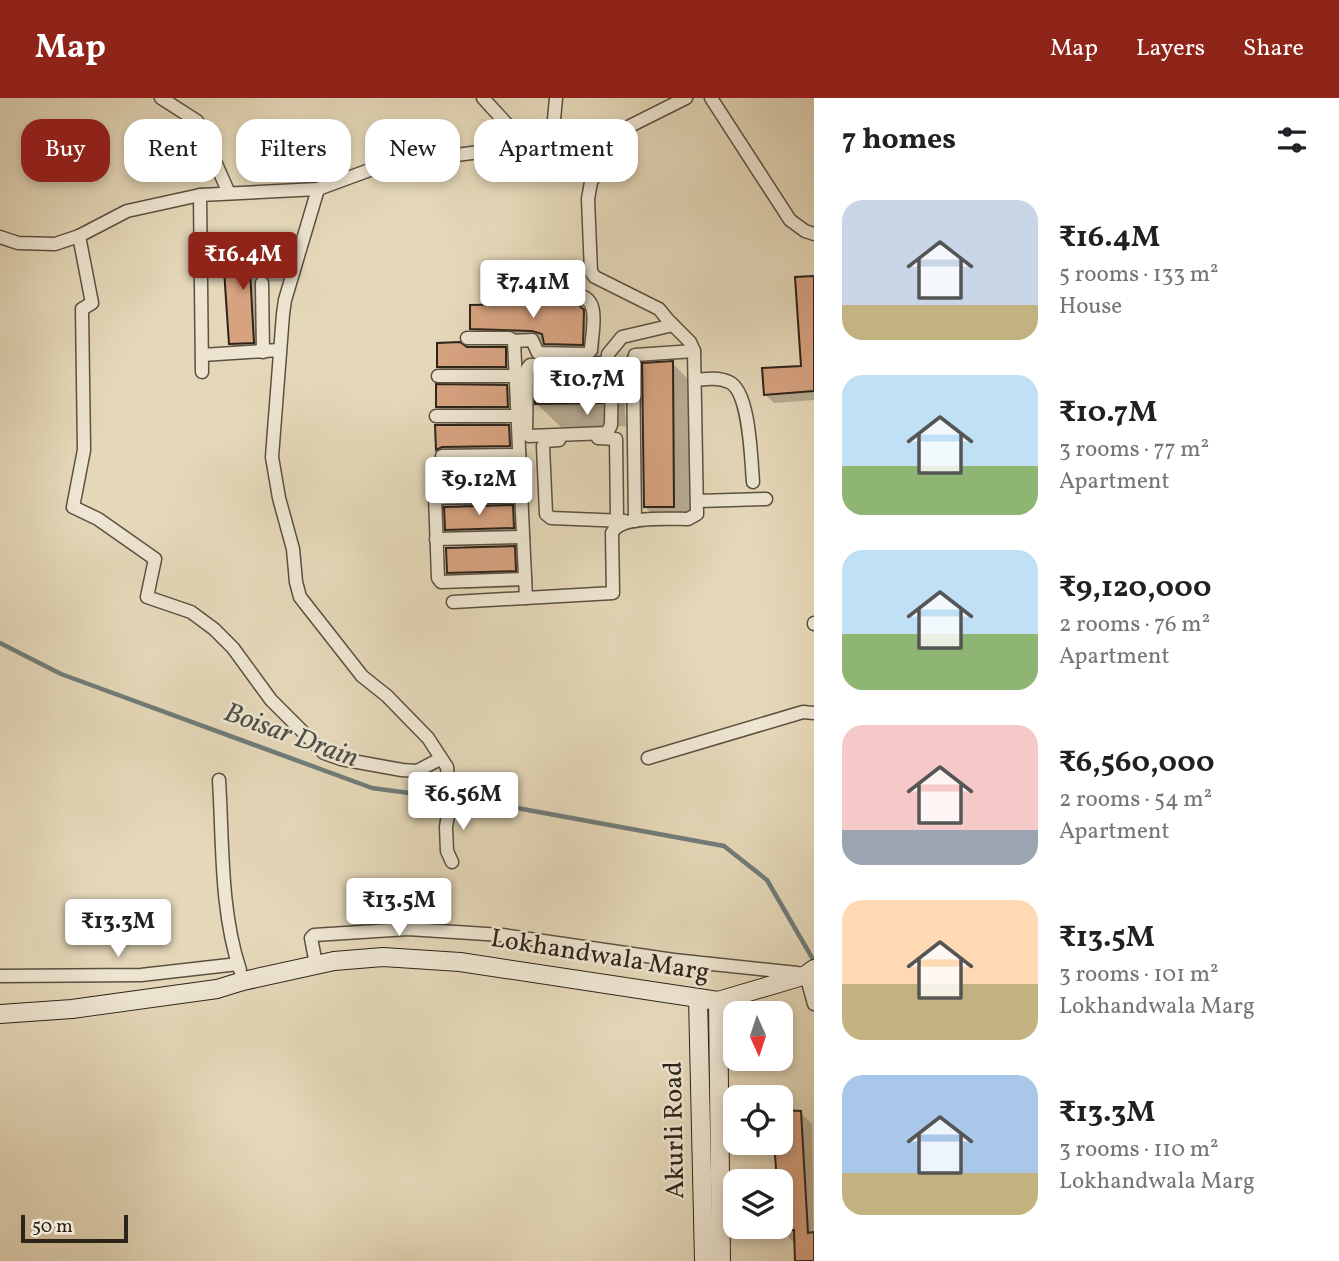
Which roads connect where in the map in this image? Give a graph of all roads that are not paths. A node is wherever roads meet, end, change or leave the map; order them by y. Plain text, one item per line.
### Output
1 (161, 98) edge
2 (483, 98) edge
3 (556, 98) edge
4 (686, 98) edge
5 (711, 98) edge
6 (502, 119) edge
7 (554, 119) edge
8 (638, 122) edge
9 (474, 152) edge
10 (591, 182) edge
11 (318, 189) junction
12 (228, 191) junction
13 (200, 195) junction
14 (814, 233) edge
15 (79, 236) junction
16 (0, 237) edge
17 (273, 243) dead end
18 (201, 247) junction
19 (262, 283) dead end
20 (572, 295) dead end
21 (283, 314) junction
22 (263, 315) junction
23 (673, 325) junction
24 (467, 338) dead end
25 (514, 341) junction
26 (611, 349) junction
27 (279, 350) junction
28 (591, 351) junction
29 (694, 351) junction
30 (263, 352) junction
31 (202, 355) junction
32 (607, 363) junction
33 (202, 372) dead end
34 (438, 376) dead end
35 (515, 376) junction
36 (695, 380) junction
37 (436, 416) dead end
38 (517, 416) junction
39 (519, 455) junction
40 (442, 456) dead end
41 (434, 469) dead end
42 (753, 482) dead end
43 (521, 496) junction
44 (435, 498) junction
45 (766, 499) dead end
46 (698, 500) junction
47 (626, 521) junction
48 (523, 537) junction
49 (436, 539) junction
50 (525, 579) junction
51 (526, 598) junction
52 (453, 602) dead end
53 (814, 713) edge
54 (648, 758) dead end
55 (443, 763) junction
56 (219, 780) dead end
57 (452, 862) dead end
58 (316, 964) junction
59 (241, 972) junction
60 (809, 972) edge
61 (0, 976) edge
62 (698, 998) junction
63 (718, 1001) junction
64 (814, 1004) edge
65 (0, 1014) edge
66 (704, 1261) edge
67 (721, 1261) edge

1 - 12 street
2 - 6 street
3 - 7 street
4 - 8 street
5 - 14 street
9 - 11 street
10 - 23 street
11 - 12 street
11 - 21 street
12 - 13 street
13 - 15 street
13 - 18 street
15 - 16 street
15 - 55 street
17 - 18 street
18 - 31 street
19 - 22 street
20 - 28 street
21 - 22 street
21 - 27 street
22 - 30 street
23 - 26 street
23 - 29 street
24 - 25 street
25 - 28 street
25 - 35 street
26 - 28 street
26 - 32 street
27 - 30 street
27 - 55 street
29 - 36 street
29 - 47 street
30 - 31 street
31 - 33 street
32 - 32 street
34 - 35 street
35 - 38 street
36 - 42 street
36 - 46 street
37 - 38 street
38 - 39 street
39 - 40 street
39 - 43 street
41 - 44 street
43 - 44 street
43 - 48 street
44 - 49 street
45 - 46 street
46 - 47 street
47 - 47 street
47 - 51 street
48 - 49 street
48 - 50 street
49 - 50 street
50 - 51 street
51 - 52 street
53 - 54 street
55 - 57 street
56 - 59 street
58 - 59 street, Lokhandwala Marg
58 - 60 street
58 - 62 street, Lokhandwala Marg
59 - 61 street
59 - 65 street, Lokhandwala Marg
60 - 63 street, Lokhandwala Marg
60 - 64 street
62 - 63 street, Lokhandwala Marg
62 - 66 street, Akurli Road
63 - 67 street, Akurli Road

